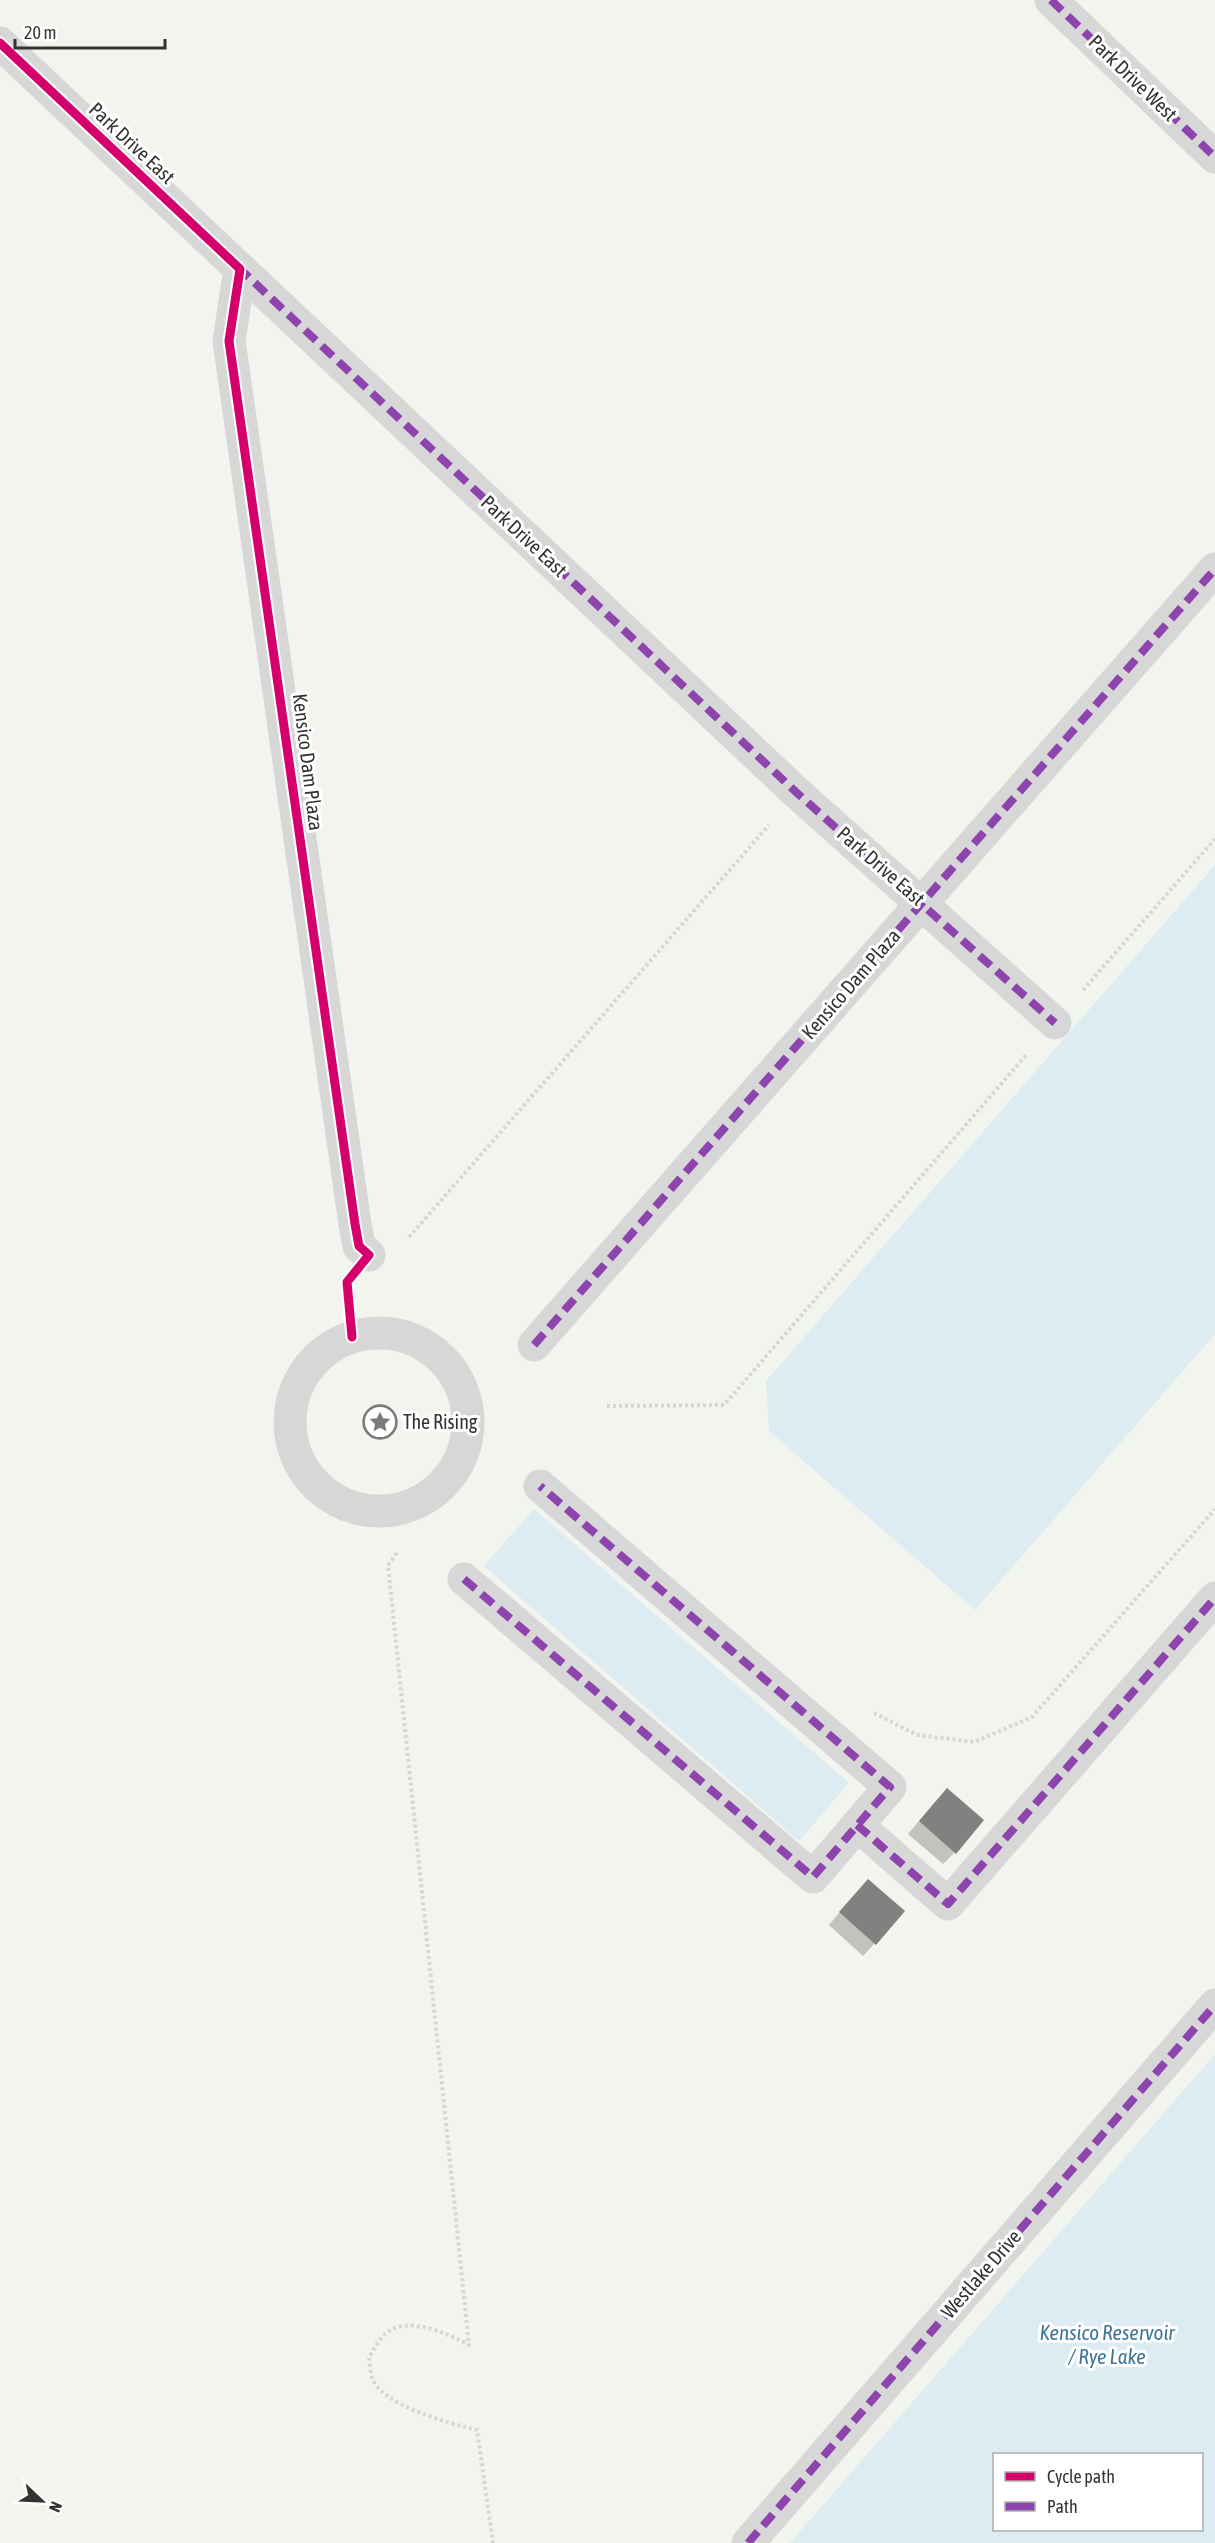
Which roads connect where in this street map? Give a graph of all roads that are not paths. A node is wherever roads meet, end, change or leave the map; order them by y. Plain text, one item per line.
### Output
1 (1051, 0) edge
2 (0, 43) edge
3 (1215, 157) edge
4 (240, 269) junction
5 (1215, 569) edge
6 (922, 903) junction
7 (1055, 1023) road end
8 (369, 1255) dead end
9 (424, 1345) joint
10 (534, 1345) dead end
11 (540, 1486) dead end
12 (464, 1579) dead end
13 (1215, 1598) edge
14 (857, 1826) junction
15 (1215, 2005) edge
16 (748, 2543) edge

1 - 3 street, Park Drive West
2 - 4 street, Park Drive East
4 - 6 street, Park Drive East
4 - 8 street, Kensico Dam Plaza
5 - 6 street, Kensico Dam Plaza
6 - 7 street, Park Drive East
6 - 10 street, Kensico Dam Plaza
9 - 9 street
11 - 14 street
12 - 14 street
13 - 14 street
15 - 16 street, Westlake Drive

